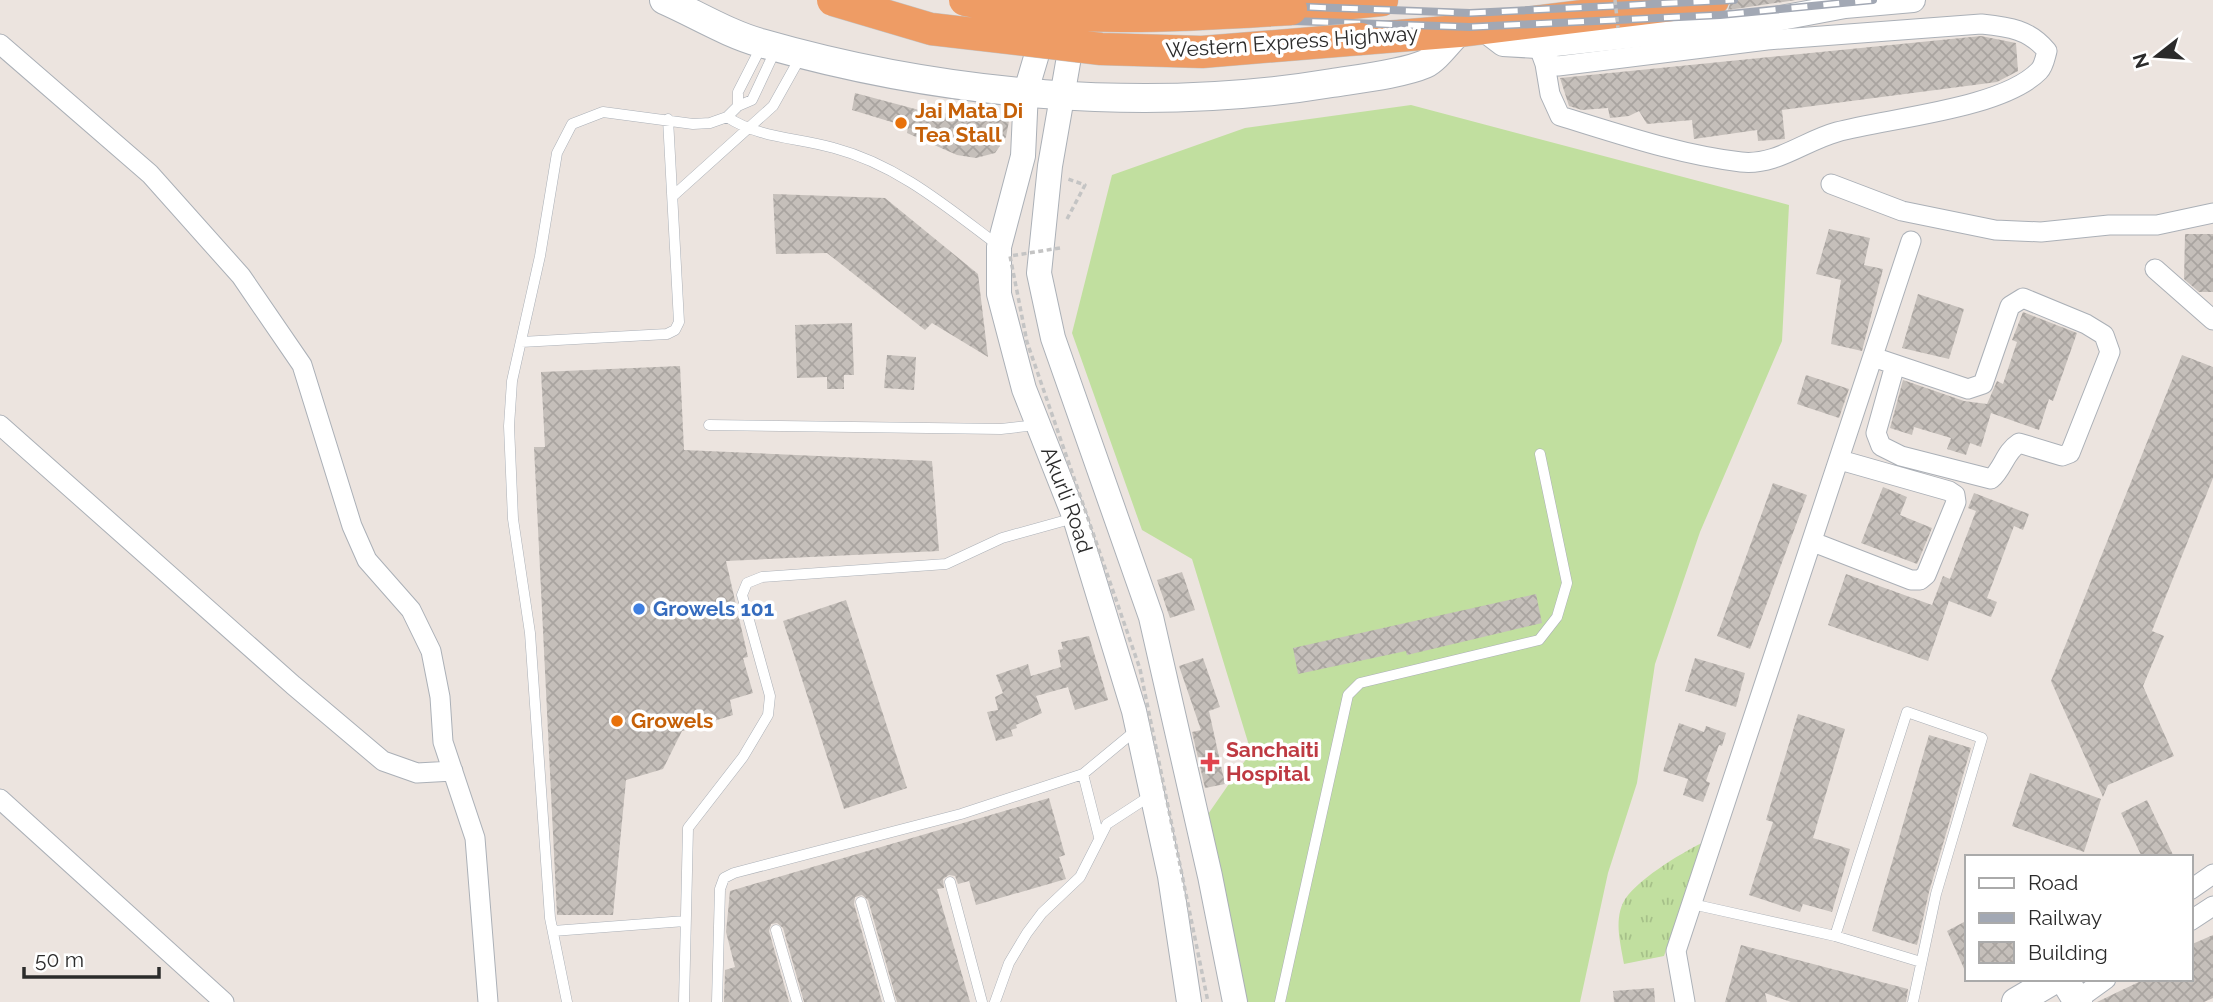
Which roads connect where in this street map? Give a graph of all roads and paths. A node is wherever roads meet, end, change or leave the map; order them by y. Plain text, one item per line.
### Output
1 (664, 0) edge
2 (833, 0) edge
3 (965, 0) edge
4 (1053, 0) edge
5 (1078, 0) edge
6 (1376, 0) edge
7 (1382, 0) edge
8 (1615, 0) edge
9 (1713, 0) edge
10 (1913, 0) edge
11 (1618, 28) dead end
12 (1470, 30) junction
13 (1766, 30) junction
14 (0, 44) edge
15 (1538, 44) junction
16 (780, 48) junction
17 (1026, 91) junction
18 (1064, 94) junction
19 (738, 106) junction
20 (727, 117) junction
21 (668, 119) junction
22 (748, 131) junction
23 (1831, 184) dead end
24 (1084, 185) dead end
25 (673, 196) junction
26 (2213, 214) edge
27 (1065, 222) dead end
28 (1062, 235) dead end
29 (1911, 241) dead end
30 (999, 247) junction
31 (2155, 269) dead end
32 (2213, 320) edge
33 (522, 342) junction
34 (1873, 357) junction
35 (1895, 365) junction
36 (0, 425) edge
37 (709, 425) dead end
38 (1038, 425) junction
39 (1540, 454) dead end
40 (1840, 460) junction
41 (1075, 518) junction
42 (1813, 542) junction
43 (1138, 729) junction
44 (453, 771) junction
45 (1083, 774) junction
46 (1152, 795) junction
47 (0, 799) edge
48 (1098, 837) junction
49 (2213, 874) edge
50 (950, 882) dead end
51 (2192, 889) edge
52 (861, 902) dead end
53 (1692, 904) junction
54 (2213, 905) edge
55 (2192, 920) edge
56 (685, 921) junction
57 (776, 930) dead end
58 (553, 932) junction
59 (1835, 936) junction
60 (1921, 962) junction
61 (2100, 981) edge
62 (2062, 993) edge
63 (224, 1002) edge
64 (488, 1002) edge
65 (567, 1002) edge
66 (684, 1002) edge
67 (717, 1002) edge
68 (797, 1002) edge
69 (890, 1002) edge
70 (982, 1002) edge
71 (995, 1002) edge
72 (1189, 1002) edge
73 (1208, 1002) edge
74 (1235, 1002) edge
75 (1280, 1002) edge
76 (1685, 1002) edge
77 (1913, 1002) edge
78 (2016, 1002) edge

1 - 16 main road
2 - 12 highway, Western Express Highway, bridge
3 - 6 highway, Western Express Highway, bridge
4 - 17 street, Akurli Road
5 - 18 street, Akurli Road
6 - 7 highway, Western Express Highway
8 - 11 path, bridge
9 - 15 highway, Western Express Highway
10 - 13 street
12 - 15 highway, Western Express Highway
12 - 18 main road
13 - 15 street
13 - 15 street
14 - 44 street
16 - 17 main road
16 - 19 lane
16 - 19 lane
16 - 22 lane
17 - 18 main road
17 - 30 street, Akurli Road
18 - 74 street, Akurli Road
19 - 20 lane
20 - 21 lane
20 - 22 lane
21 - 25 lane
21 - 33 lane
22 - 25 lane
22 - 30 lane
23 - 26 street
24 - 27 path
25 - 33 lane
28 - 73 path, bridge
29 - 34 street
30 - 38 street, Akurli Road
31 - 32 street
33 - 58 lane
34 - 35 street
34 - 40 street
35 - 35 street
36 - 44 street
37 - 38 lane
38 - 41 street, Akurli Road
39 - 75 lane
40 - 42 street
40 - 42 street
41 - 43 street, Akurli Road
41 - 56 lane
42 - 53 street
43 - 45 lane
43 - 46 street, Akurli Road
44 - 64 street
45 - 48 lane
45 - 67 lane
46 - 48 lane
46 - 72 street, Akurli Road
47 - 63 street
48 - 71 lane
49 - 51 street
50 - 70 lane
52 - 69 lane
53 - 59 lane
53 - 76 street
54 - 55 street
56 - 58 lane
56 - 66 lane
57 - 68 lane
58 - 65 lane
59 - 60 lane
59 - 60 lane
60 - 77 lane
61 - 62 street
62 - 78 main road

